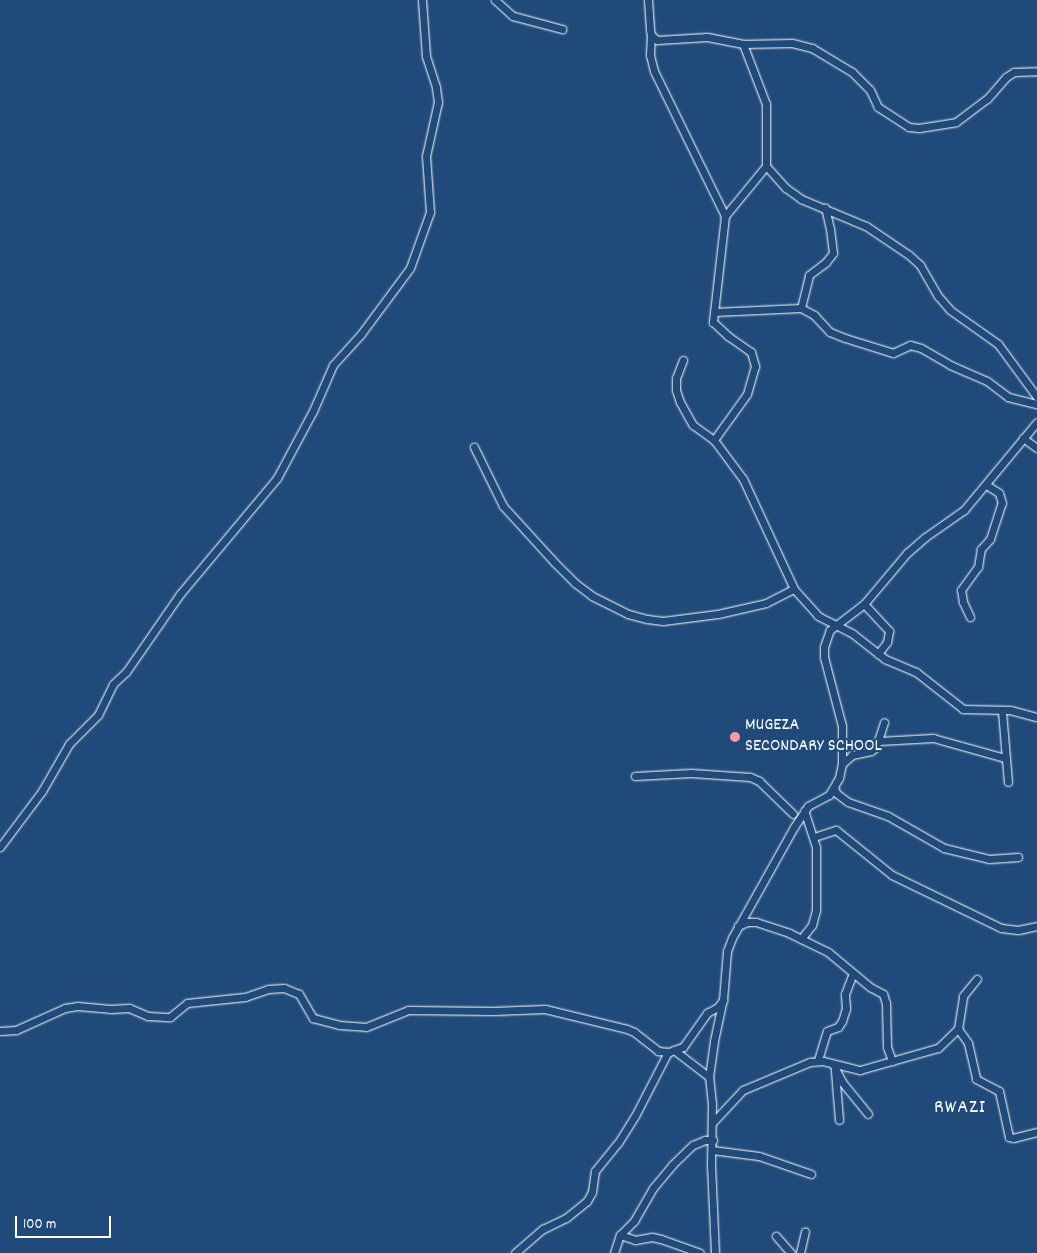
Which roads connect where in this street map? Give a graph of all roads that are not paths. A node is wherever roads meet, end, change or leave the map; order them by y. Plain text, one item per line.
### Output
1 (422, 0) edge
2 (495, 0) edge
3 (648, 0) edge
4 (562, 29) dead end
5 (651, 35) junction
6 (743, 44) junction
7 (1037, 71) edge
8 (766, 166) junction
9 (824, 208) junction
10 (725, 216) junction
11 (801, 308) junction
12 (714, 312) junction
13 (683, 360) dead end
14 (1037, 397) edge
15 (1037, 404) edge
16 (1037, 422) edge
17 (1023, 438) junction
18 (714, 440) junction
19 (474, 447) dead end
20 (1037, 448) edge
21 (986, 485) junction
22 (794, 589) junction
23 (864, 604) junction
24 (970, 618) dead end
25 (835, 625) junction
26 (878, 654) junction
27 (1002, 711) junction
28 (1037, 718) edge
29 (884, 722) dead end
30 (879, 741) junction
31 (1005, 758) junction
32 (842, 764) junction
33 (635, 776) dead end
34 (1008, 782) dead end
35 (834, 787) junction
36 (804, 811) junction
37 (793, 814) dead end
38 (814, 836) junction
39 (0, 847) edge
40 (1018, 858) dead end
41 (738, 926) junction
42 (1037, 926) edge
43 (801, 939) junction
44 (853, 973) junction
45 (977, 979) dead end
46 (723, 1000) junction
47 (958, 1029) junction
48 (0, 1031) edge
49 (671, 1051) junction
50 (818, 1060) junction
51 (892, 1061) junction
52 (834, 1067) junction
53 (709, 1077) junction
54 (868, 1114) dead end
55 (839, 1120) dead end
56 (712, 1122) junction
57 (1037, 1132) edge
58 (713, 1140) junction
59 (712, 1150) junction
60 (811, 1174) dead end
61 (805, 1232) dead end
62 (620, 1235) junction
63 (776, 1236) dead end
64 (515, 1253) edge
65 (614, 1253) edge
66 (700, 1253) edge
67 (715, 1253) edge
68 (791, 1253) edge
69 (800, 1253) edge

1 - 39 street
2 - 4 street
3 - 5 street
5 - 6 street
5 - 10 street
6 - 7 street
6 - 8 street
8 - 9 street
8 - 10 street
9 - 11 street
9 - 14 street
10 - 12 street
11 - 12 street
11 - 15 street
12 - 18 street
13 - 18 street
16 - 17 street
17 - 20 street
17 - 21 street
18 - 22 street
19 - 22 street
21 - 23 street
21 - 24 street
22 - 25 street
23 - 25 street
23 - 26 street
25 - 26 street
25 - 32 street
26 - 27 street
27 - 28 street
27 - 31 street
29 - 30 street
30 - 31 street
30 - 32 street
31 - 34 street
32 - 35 street
33 - 37 street
35 - 36 street
35 - 40 street
36 - 38 street
36 - 41 street
38 - 42 street
38 - 43 street
41 - 43 street
41 - 46 street
43 - 44 street
44 - 50 street
44 - 51 street
45 - 47 street
46 - 49 street
46 - 53 street
47 - 51 street
47 - 57 street
48 - 49 street
49 - 53 street
49 - 64 street
50 - 52 street
50 - 56 street
51 - 52 street
52 - 54 street
52 - 55 street
53 - 56 street
56 - 58 street
58 - 59 street
58 - 62 street
59 - 60 street
59 - 67 street
61 - 69 street
62 - 65 street
62 - 66 street
63 - 68 street

